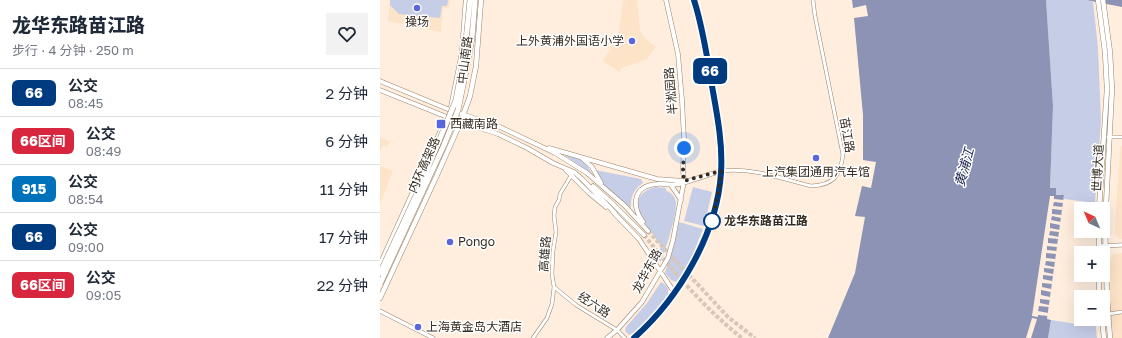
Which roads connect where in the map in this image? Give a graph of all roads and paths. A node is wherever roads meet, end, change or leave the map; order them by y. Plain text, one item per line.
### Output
1 (466, 0) edge
2 (470, 0) edge
3 (475, 0) edge
4 (481, 0) edge
5 (666, 0) edge
6 (694, 0) edge
7 (813, 0) edge
8 (1098, 0) edge
9 (1103, 0) edge
10 (1107, 52) junction
11 (380, 81) edge
12 (380, 90) edge
13 (450, 110) junction
14 (462, 114) junction
15 (447, 117) junction
16 (461, 121) junction
17 (1104, 136) junction
18 (1110, 137) junction
19 (1122, 137) edge
20 (538, 145) junction
21 (581, 157) junction
22 (721, 171) junction
23 (573, 173) junction
24 (582, 179) junction
25 (684, 181) junction
26 (671, 185) junction
27 (602, 186) junction
28 (681, 200) junction
29 (1099, 202) edge
30 (615, 213) junction
31 (644, 235) tunnel mouth
32 (1099, 238) edge
33 (1106, 245) junction
34 (1122, 245) edge
35 (1099, 246) joint
36 (380, 265) edge
37 (660, 269) junction
38 (380, 274) edge
39 (380, 284) edge
40 (554, 287) junction
41 (1107, 290) edge
42 (674, 292) junction
43 (380, 298) edge
44 (380, 311) edge
45 (1122, 312) edge
46 (1110, 314) edge
47 (1103, 326) edge
48 (1109, 326) edge
49 (617, 330) junction
50 (433, 338) edge
51 (533, 338) edge
52 (607, 338) edge
53 (625, 338) edge
54 (634, 338) edge
55 (1104, 338) edge
56 (1110, 338) edge

1 - 13 main road, 中山南路
2 - 38 highway, 内环高架路, bridge
3 - 39 highway, 内环高架路, bridge
4 - 14 main road, 中山南路
5 - 25 main road, 半淞园路
6 - 22 main road
7 - 22 street, 苗江路
8 - 10 main road, 世博大道
9 - 10 main road, 世博大道
10 - 17 main road, 世博大道
10 - 18 main road, 世博大道
11 - 13 main road
12 - 15 main road
13 - 14 main road
13 - 15 main road, 中山南路
14 - 16 main road, 中山南路
14 - 20 main road
15 - 16 main road
15 - 36 main road, 中山南路
16 - 23 main road
16 - 43 main road, 中山南路
17 - 18 street
17 - 29 main road, 世博大道
18 - 19 street
18 - 33 main road, 世博大道
20 - 21 main road
20 - 27 main road
21 - 25 main road
21 - 27 main road
22 - 25 main road
22 - 42 main road
23 - 24 main road
23 - 30 main road
23 - 40 street, 高雄路
24 - 30 main road
24 - 31 main road
25 - 26 main road
25 - 28 main road, 龙华东路
26 - 27 main road
26 - 28 main road
28 - 37 main road, 龙华东路
30 - 37 main road
32 - 35 main road
33 - 34 street
33 - 35 street
33 - 41 main road, 世博大道
37 - 42 main road
37 - 49 main road, 龙华东路
40 - 49 street, 经六路
40 - 51 street, 高雄路
42 - 54 main road
44 - 50 street
45 - 46 street
47 - 55 main road
48 - 56 main road, 世博大道
49 - 52 main road, 龙华东路
49 - 53 street, 经六路

